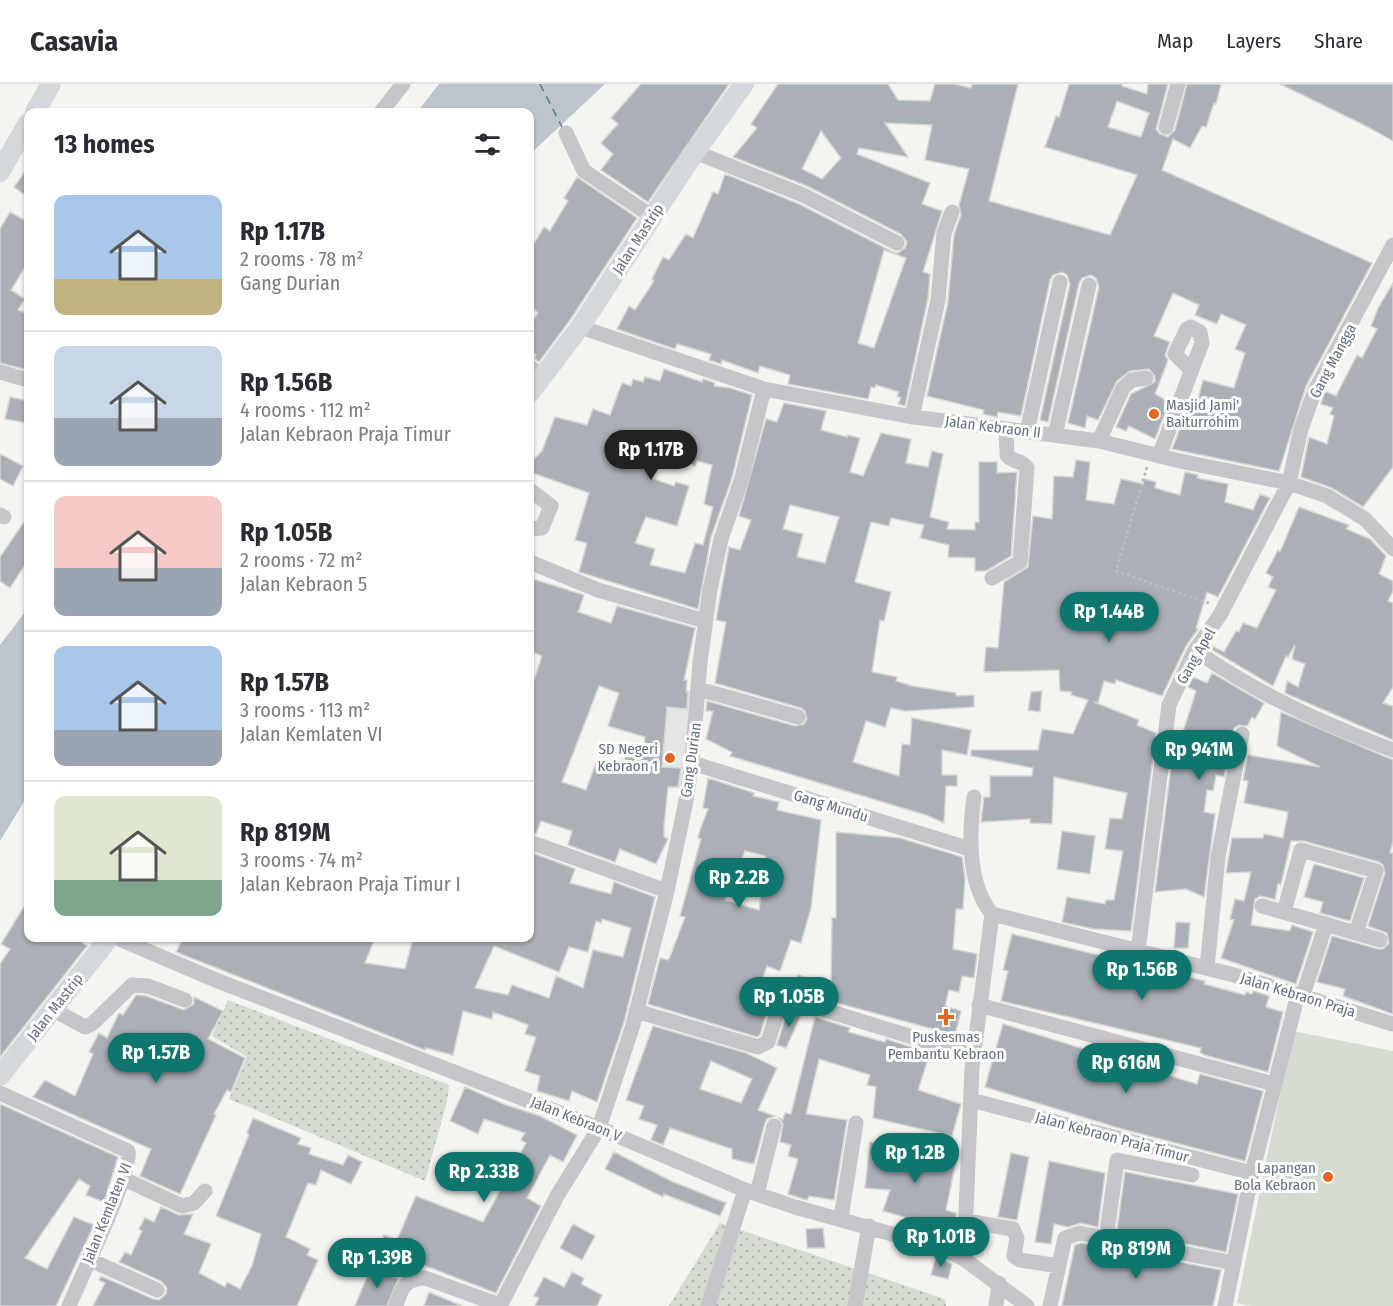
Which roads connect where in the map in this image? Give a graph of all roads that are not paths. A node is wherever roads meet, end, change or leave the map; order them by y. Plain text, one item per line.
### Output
1 (51, 84) edge
2 (403, 84) edge
3 (744, 84) edge
4 (1178, 84) edge
5 (36, 108) edge
6 (384, 108) edge
7 (1166, 127) dead end
8 (24, 130) edge
9 (566, 133) dead end
10 (695, 152) junction
11 (0, 172) edge
12 (952, 213) dead end
13 (652, 217) junction
14 (897, 243) dead end
15 (1393, 245) edge
16 (1060, 282) dead end
17 (1089, 285) dead end
18 (580, 327) junction
19 (1191, 370) dead end
20 (0, 372) edge
21 (536, 372) edge
22 (1146, 378) dead end
23 (24, 379) edge
24 (764, 389) junction
25 (912, 417) junction
26 (1006, 429) junction
27 (1027, 432) junction
28 (1055, 435) junction
29 (1099, 441) junction
30 (1155, 455) junction
31 (1290, 483) junction
32 (534, 493) edge
33 (534, 529) edge
34 (1393, 549) edge
35 (534, 564) edge
36 (992, 578) dead end
37 (705, 621) junction
38 (1196, 650) junction
39 (699, 689) junction
40 (798, 717) dead end
41 (1242, 734) dead end
42 (1393, 750) edge
43 (692, 763) junction
44 (974, 797) dead end
45 (534, 843) edge
46 (970, 849) junction
47 (667, 891) junction
48 (1262, 906) dead end
49 (1284, 912) junction
50 (992, 914) junction
51 (1326, 924) junction
52 (1356, 933) junction
53 (1380, 940) dead end
54 (106, 942) edge
55 (126, 942) edge
56 (1138, 951) junction
57 (1207, 968) junction
58 (1301, 994) junction
59 (185, 1000) dead end
60 (979, 1005) junction
61 (52, 1009) junction
62 (636, 1011) junction
63 (1393, 1024) edge
64 (974, 1056) junction
65 (0, 1076) edge
66 (1274, 1084) junction
67 (0, 1093) edge
68 (971, 1100) junction
69 (856, 1123) dead end
70 (774, 1126) dead end
71 (599, 1128) junction
72 (1252, 1173) junction
73 (1192, 1175) dead end
74 (124, 1179) junction
75 (205, 1191) dead end
76 (751, 1192) junction
77 (841, 1218) junction
78 (966, 1221) junction
79 (869, 1226) junction
80 (1106, 1239) junction
81 (88, 1259) junction
82 (964, 1259) junction
83 (1234, 1263) junction
84 (1059, 1266) junction
85 (999, 1283) junction
86 (157, 1290) dead end
87 (69, 1306) edge
88 (396, 1306) edge
89 (500, 1306) edge
90 (708, 1306) edge
91 (855, 1306) edge
92 (996, 1306) edge
93 (1027, 1306) edge
94 (1050, 1306) edge
95 (1226, 1306) edge

1 - 5 main road
2 - 6 street
3 - 10 main road, Jalan Mastrip
4 - 7 street
8 - 11 main road
9 - 13 street
10 - 13 main road, Jalan Mastrip
10 - 14 street
12 - 25 street
13 - 18 main road, Jalan Mastrip
15 - 31 street, Gang Mangga
16 - 27 street
17 - 28 street
18 - 21 main road, Jalan Mastrip
18 - 24 street, Jalan Kebraon II
19 - 30 street
20 - 23 street
22 - 29 street
24 - 25 street, Jalan Kebraon II
24 - 37 street, Gang Durian
25 - 26 street, Jalan Kebraon II
26 - 27 street, Jalan Kebraon II
26 - 36 street
27 - 28 street, Jalan Kebraon II
28 - 29 street, Jalan Kebraon II
29 - 30 street, Jalan Kebraon II
30 - 31 street, Jalan Kebraon II
31 - 34 street, Jalan Kebraon II
31 - 38 street, Gang Apel
32 - 33 street
35 - 37 street
37 - 39 street, Gang Durian
38 - 42 street
38 - 56 street, Gang Apel
39 - 40 street
39 - 43 street, Gang Durian
41 - 57 street
43 - 46 street, Gang Mundu
43 - 47 street, Gang Durian
44 - 46 street
45 - 47 street
46 - 50 street
47 - 62 street, Gang Durian
48 - 49 street
49 - 51 street
49 - 52 street
50 - 56 street, Jalan Kebraon Praja
50 - 60 street
51 - 52 street
51 - 58 street
52 - 53 street
54 - 61 main road, Jalan Mastrip
55 - 71 street, Jalan Kebraon V
56 - 57 street, Jalan Kebraon Praja
57 - 58 street, Jalan Kebraon Praja
58 - 63 street, Jalan Kebraon Praja
58 - 66 street
59 - 61 street
60 - 64 street
60 - 66 street
61 - 65 main road, Jalan Mastrip
62 - 64 street
62 - 71 street, Gang Durian
64 - 68 street
66 - 72 street
67 - 74 street, Jalan Kemlaten VI
68 - 72 street, Jalan Kebraon Praja Timur
68 - 78 street
69 - 77 street
70 - 76 street
71 - 76 street, Jalan Kebraon V
71 - 89 street, Gang Durian
72 - 83 street
73 - 80 street
74 - 75 street
74 - 81 street, Jalan Kemlaten VI
76 - 77 street, Jalan Kebraon V
76 - 90 street
77 - 79 street, Jalan Kebraon V
78 - 82 street
78 - 84 street
79 - 82 street, Jalan Kebraon V
79 - 91 street
80 - 83 street
80 - 84 street
81 - 86 street
81 - 87 street, Jalan Kemlaten VI
82 - 85 street, Jalan Kebraon V
83 - 95 street
84 - 94 street
85 - 92 street
85 - 93 street, Jalan Kebraon V
88 - 89 street

